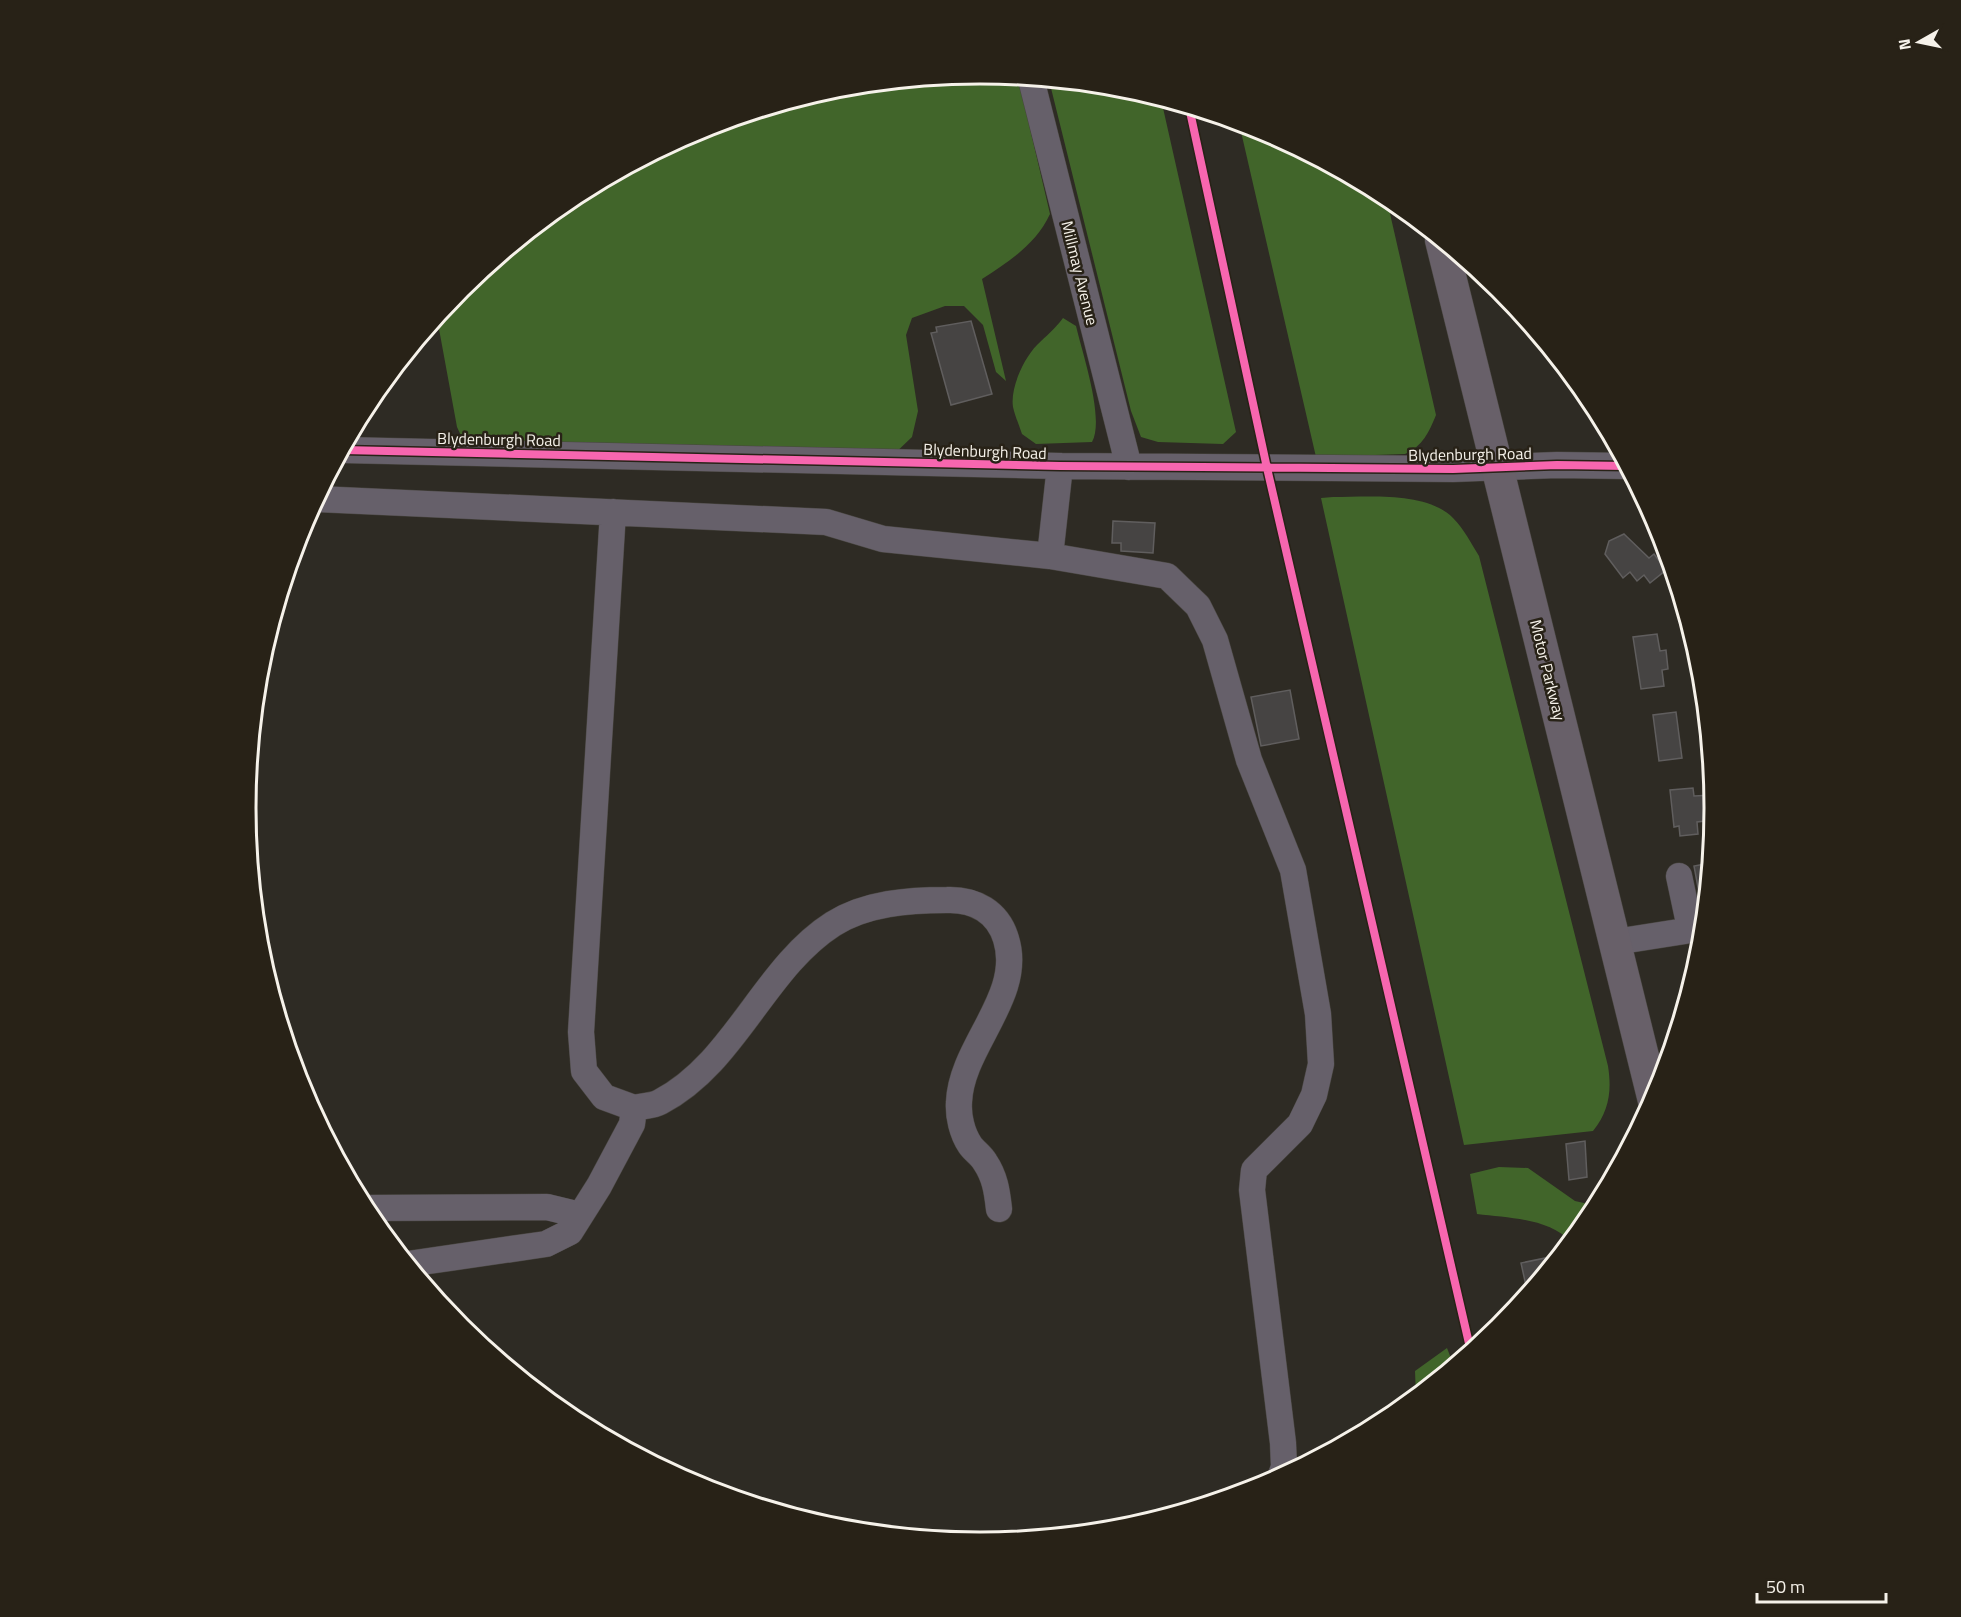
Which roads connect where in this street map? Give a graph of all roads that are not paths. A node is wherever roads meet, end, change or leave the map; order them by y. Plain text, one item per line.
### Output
1 (1033, 86) edge
2 (1444, 252) edge
3 (351, 450) edge
4 (1060, 466) junction
5 (1619, 466) edge
6 (1129, 467) junction
7 (1497, 467) junction
8 (326, 499) edge
9 (613, 512) junction
10 (1050, 556) junction
11 (1679, 876) dead end
12 (1615, 942) junction
13 (1650, 1085) edge
14 (634, 1108) junction
15 (376, 1208) edge
16 (999, 1209) dead end
17 (580, 1215) junction
18 (417, 1263) edge
19 (1284, 1466) edge

1 - 6 street, Millmay Avenue
2 - 7 main road, Motor Parkway
3 - 4 street, Blydenburgh Road
4 - 6 street, Blydenburgh Road
4 - 10 street
5 - 7 street, Blydenburgh Road
6 - 7 street, Blydenburgh Road
7 - 12 main road, Motor Parkway
8 - 9 street
9 - 10 street
9 - 14 street
10 - 19 street
11 - 12 street
12 - 13 main road, Motor Parkway
14 - 16 street
14 - 17 street
15 - 17 street
17 - 18 street

